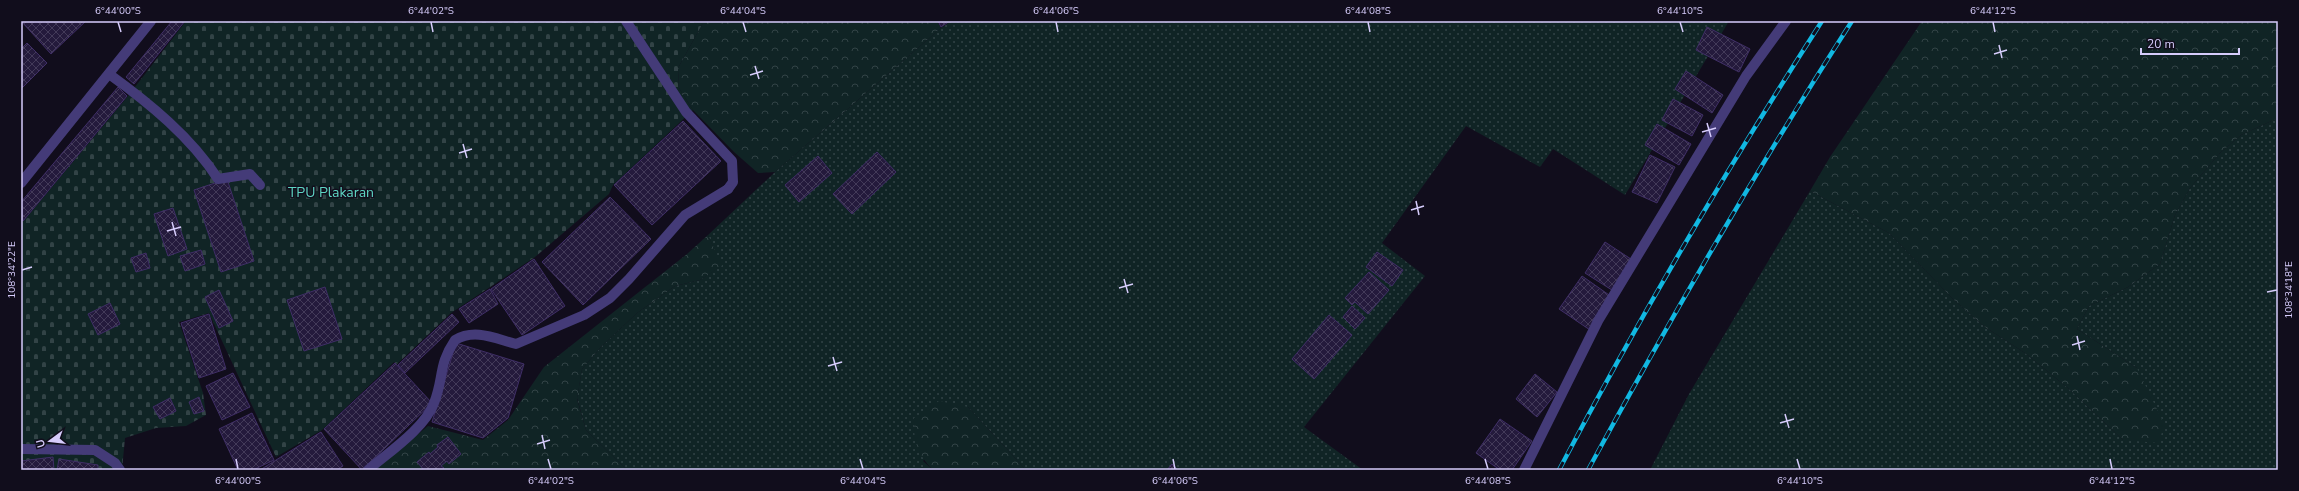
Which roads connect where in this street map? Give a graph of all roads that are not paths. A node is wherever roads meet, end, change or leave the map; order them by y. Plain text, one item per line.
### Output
1 (151, 21) edge
2 (626, 21) edge
3 (1786, 21) edge
4 (109, 74) junction
5 (21, 183) edge
6 (260, 185) dead end
7 (21, 449) edge
8 (120, 470) edge
9 (368, 470) edge
10 (1524, 470) edge

1 - 4 street
2 - 9 street
3 - 10 street
4 - 5 street
4 - 6 street
7 - 8 street

